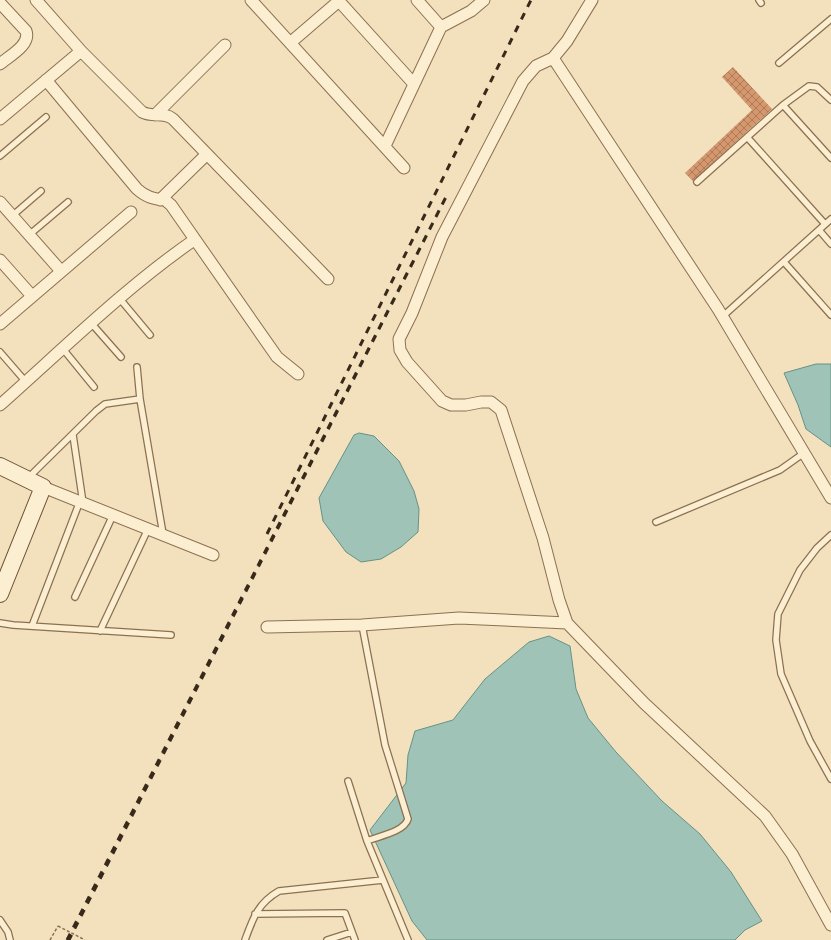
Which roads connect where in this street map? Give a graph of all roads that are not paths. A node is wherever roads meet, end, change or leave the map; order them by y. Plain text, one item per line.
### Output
1 (36, 0) edge
2 (251, 0) edge
3 (339, 0) edge
4 (418, 0) edge
5 (484, 0) edge
6 (592, 0) edge
7 (2, 10) edge
8 (831, 19) edge
9 (441, 27) junction
10 (290, 43) junction
11 (225, 45) dead end
12 (81, 51) junction
13 (553, 58) junction
14 (778, 63) dead end
15 (0, 64) edge
16 (46, 80) junction
17 (414, 84) junction
18 (831, 100) edge
19 (783, 105) junction
20 (155, 115) junction
21 (46, 117) dead end
22 (0, 119) edge
23 (747, 137) junction
24 (385, 146) junction
25 (207, 154) junction
26 (0, 156) edge
27 (831, 158) edge
28 (404, 168) dead end
29 (696, 182) dead end
30 (41, 191) dead end
31 (160, 200) junction
32 (0, 202) edge
33 (68, 202) dead end
34 (131, 212) dead end
35 (12, 216) junction
36 (831, 219) edge
37 (825, 224) junction
38 (818, 230) junction
39 (29, 235) junction
40 (194, 240) junction
41 (831, 244) edge
42 (0, 260) edge
43 (784, 262) junction
44 (61, 270) junction
45 (328, 279) dead end
46 (32, 296) junction
47 (120, 299) junction
48 (831, 315) edge
49 (722, 317) junction
50 (0, 324) edge
51 (92, 324) junction
52 (150, 335) dead end
53 (63, 350) junction
54 (0, 352) edge
55 (121, 357) dead end
56 (137, 367) dead end
57 (298, 374) dead end
58 (26, 382) junction
59 (94, 387) dead end
60 (140, 399) junction
61 (0, 405) edge
62 (73, 435) junction
63 (804, 453) junction
64 (0, 466) edge
65 (28, 479) junction
66 (43, 487) junction
67 (831, 498) edge
68 (82, 502) junction
69 (113, 515) junction
70 (656, 522) dead end
71 (148, 528) junction
72 (163, 535) junction
73 (831, 535) edge
74 (213, 555) dead end
75 (0, 594) edge
76 (75, 597) dead end
77 (0, 623) edge
78 (567, 623) junction
79 (362, 625) junction
80 (32, 626) junction
81 (267, 627) dead end
82 (100, 631) junction
83 (171, 635) dead end
84 (831, 779) edge
85 (348, 781) dead end
86 (367, 841) junction
87 (383, 880) junction
88 (827, 908) edge
89 (255, 914) junction
90 (0, 920) edge
91 (831, 925) edge
92 (352, 932) junction
93 (10, 940) edge
94 (244, 940) edge
95 (327, 940) edge
96 (355, 940) edge
97 (408, 940) edge

1 - 12 street
2 - 10 street
3 - 10 street
3 - 17 street
4 - 9 street
5 - 9 street
6 - 13 street
7 - 15 street
8 - 14 lane
9 - 17 street
10 - 24 street
11 - 20 street
12 - 16 street
12 - 20 street
13 - 49 street
13 - 78 street
16 - 22 street
16 - 31 street
17 - 24 street
18 - 19 lane
19 - 23 lane
19 - 27 lane
20 - 25 street
21 - 26 lane
23 - 29 lane
23 - 37 lane
24 - 28 street
25 - 31 street
25 - 45 street
30 - 35 lane
31 - 40 street
32 - 35 street
33 - 39 lane
34 - 44 street
35 - 39 street
36 - 37 lane
37 - 38 lane
38 - 41 lane
38 - 43 lane
39 - 44 street
40 - 47 street
40 - 57 street
42 - 46 street
43 - 48 lane
43 - 49 lane
44 - 46 street
46 - 50 street
47 - 51 street
47 - 52 lane
49 - 63 street
51 - 53 street
51 - 55 lane
53 - 58 street
53 - 59 lane
54 - 58 lane
56 - 60 lane
58 - 61 street
60 - 62 lane
60 - 72 lane
62 - 65 lane
62 - 68 lane
63 - 67 street
63 - 70 lane
64 - 65 street
65 - 66 street
66 - 68 street
66 - 75 street
68 - 69 street
68 - 80 lane
69 - 71 street
69 - 76 lane
71 - 72 street
71 - 82 lane
72 - 74 street
73 - 84 lane
77 - 80 lane
78 - 79 street
78 - 88 street
79 - 81 street
79 - 86 lane
80 - 82 lane
82 - 83 lane
85 - 86 lane
86 - 87 lane
87 - 89 lane
87 - 97 lane
88 - 91 street
89 - 92 lane
89 - 94 lane
90 - 93 lane
92 - 95 lane
92 - 96 lane

